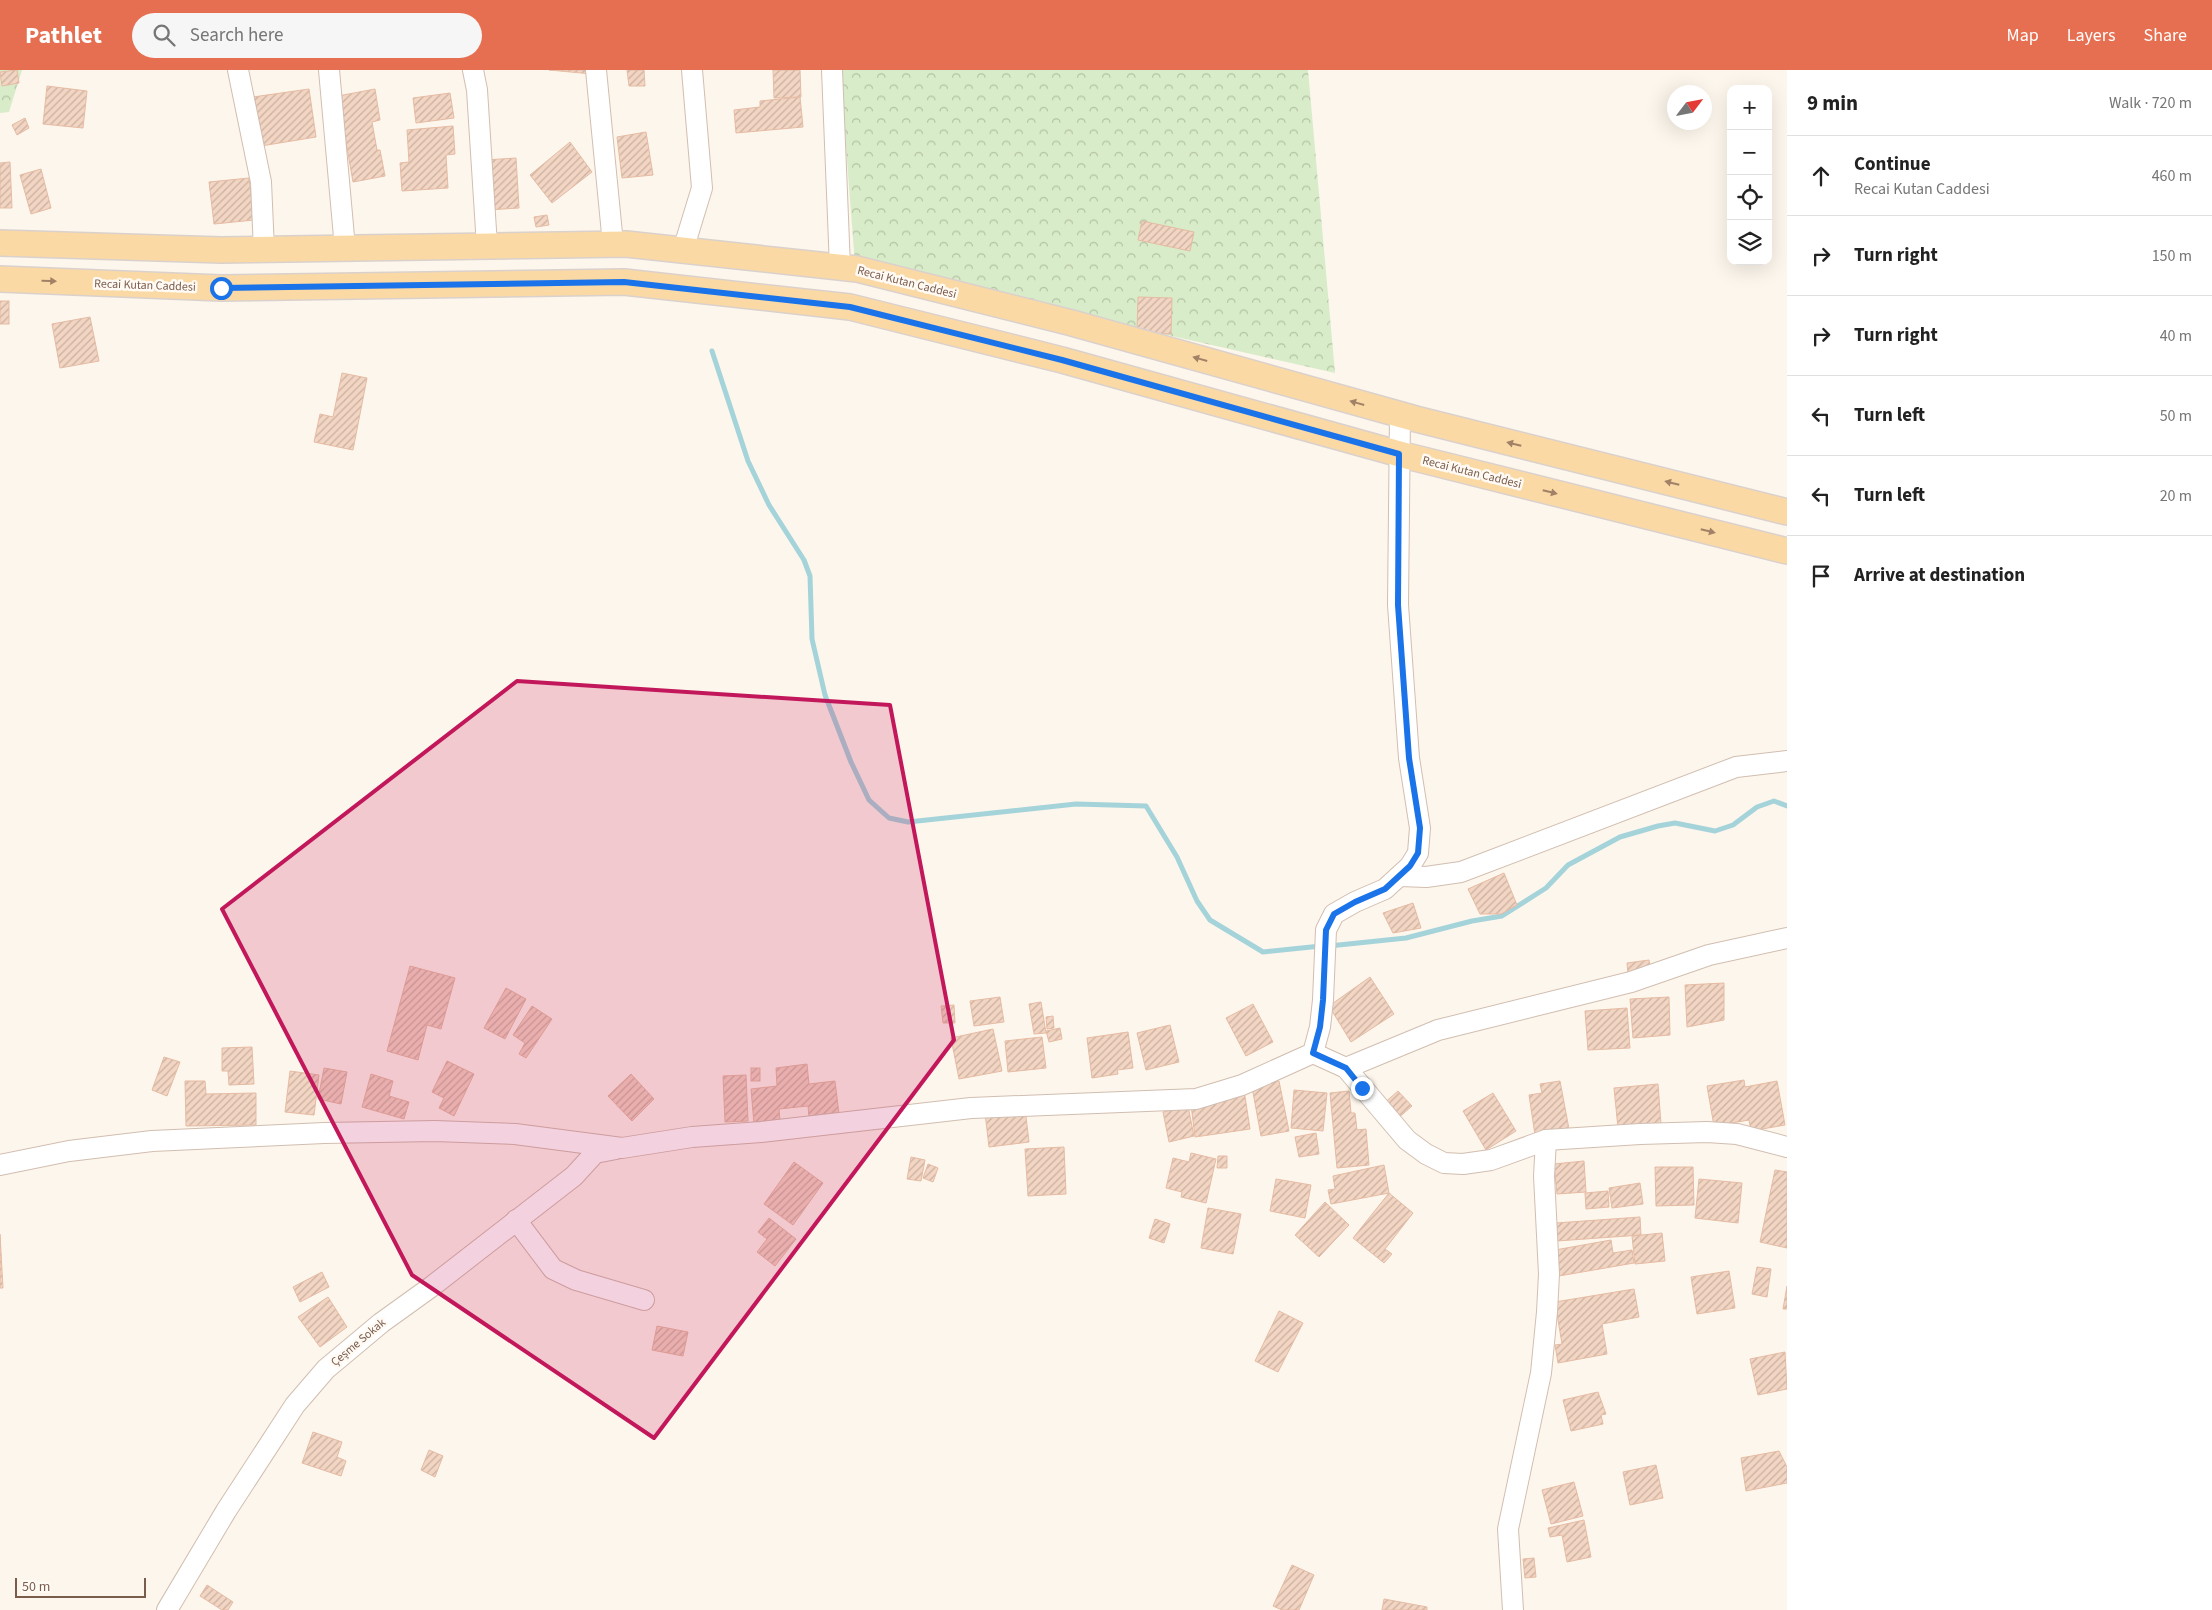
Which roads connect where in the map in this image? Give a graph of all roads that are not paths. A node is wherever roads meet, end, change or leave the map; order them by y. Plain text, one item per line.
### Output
1 (238, 70) edge
2 (329, 70) edge
3 (473, 70) edge
4 (596, 70) edge
5 (692, 70) edge
6 (832, 70) edge
7 (0, 243) edge
8 (613, 244) junction
9 (487, 246) junction
10 (345, 248) junction
11 (264, 250) junction
12 (683, 250) junction
13 (840, 267) junction
14 (0, 279) edge
15 (1400, 415) junction
16 (1399, 454) junction
17 (1787, 512) edge
18 (1787, 551) edge
19 (1787, 761) edge
20 (1400, 876) junction
21 (1787, 938) edge
22 (1313, 1053) junction
23 (1346, 1068) junction
24 (1546, 1140) junction
25 (1787, 1146) edge
26 (622, 1148) junction
27 (0, 1165) edge
28 (516, 1220) junction
29 (644, 1300) dead end
30 (167, 1610) edge
31 (1513, 1610) edge

1 - 11 street
2 - 10 street
3 - 9 street
4 - 8 street
5 - 12 street
6 - 13 street
7 - 11 main road, Recai Kutan Caddesi
8 - 9 main road, Recai Kutan Caddesi
8 - 12 main road, Recai Kutan Caddesi
9 - 10 main road, Recai Kutan Caddesi
10 - 11 main road, Recai Kutan Caddesi
12 - 13 main road, Recai Kutan Caddesi
15 -> 13 main road, Recai Kutan Caddesi
14 -> 16 main road, Recai Kutan Caddesi
15 - 16 street
17 -> 15 main road, Recai Kutan Caddesi
16 -> 18 main road, Recai Kutan Caddesi
16 - 20 street
19 - 20 street
20 - 22 street
21 - 23 street
22 - 23 street
22 - 26 street
23 - 24 street
24 - 25 street
24 - 31 street
26 - 27 street
26 - 28 street, Çeşme Sokak
28 - 29 street
28 - 30 street, Çeşme Sokak

